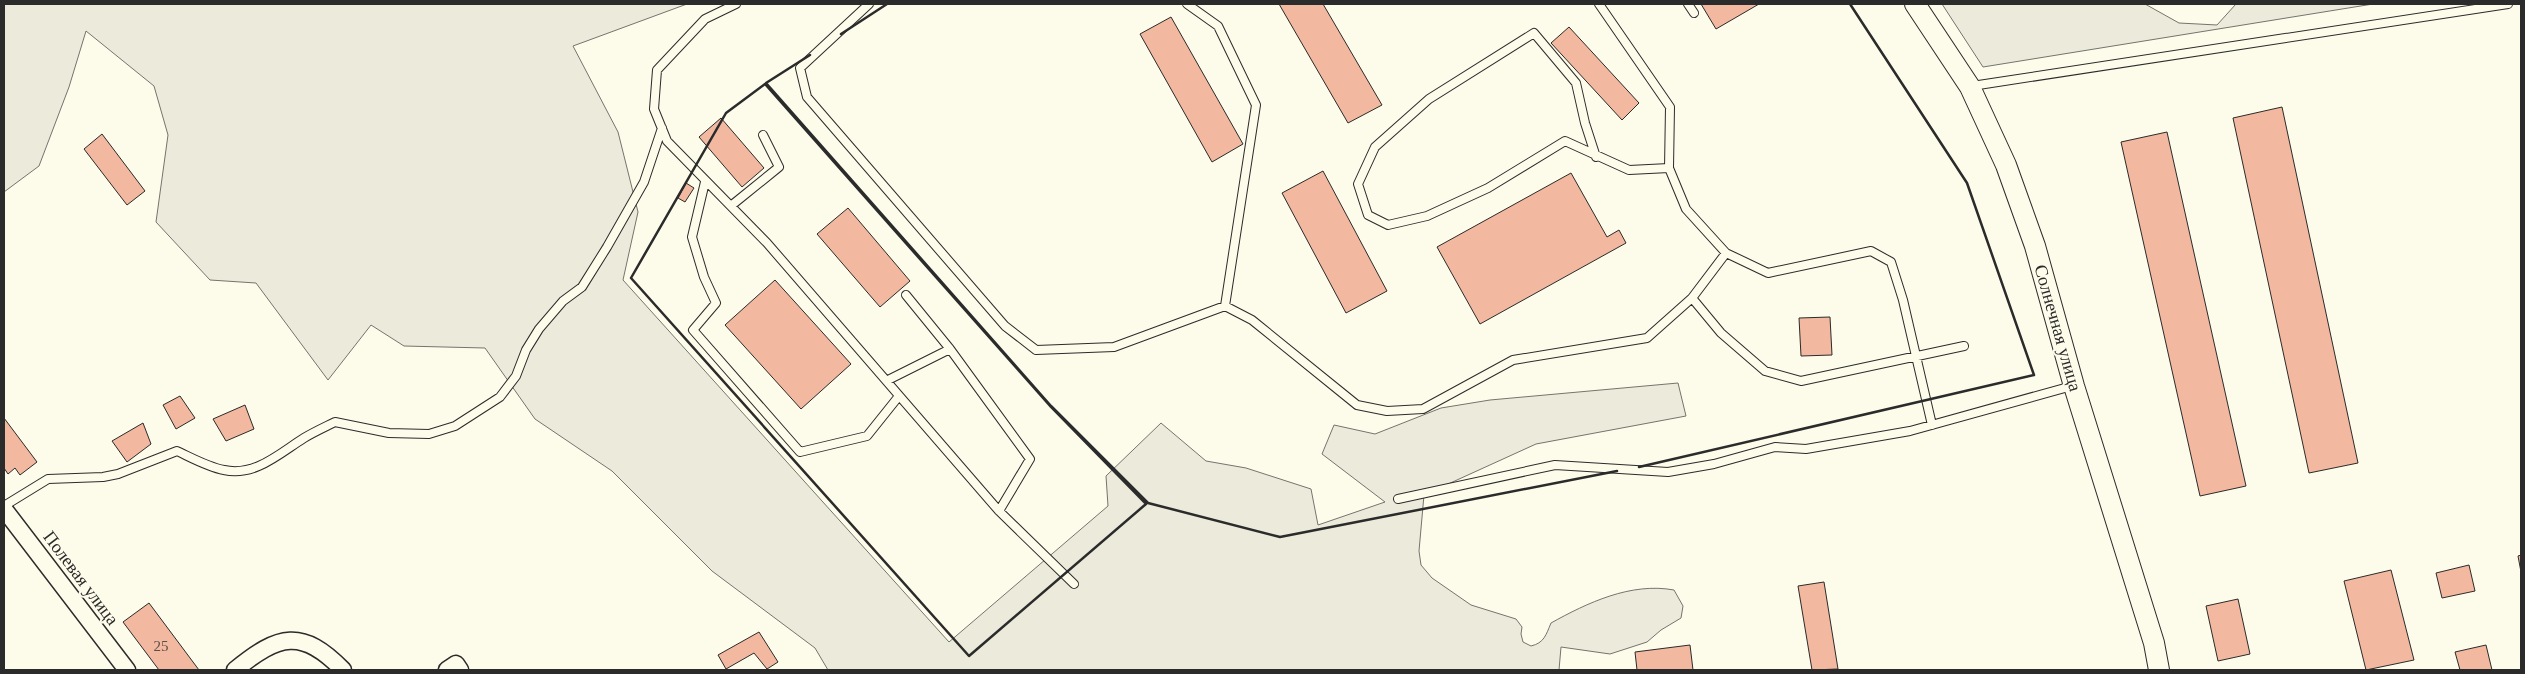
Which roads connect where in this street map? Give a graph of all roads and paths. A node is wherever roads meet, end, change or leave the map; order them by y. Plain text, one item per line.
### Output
1 (736, 4) edge
2 (869, 4) edge
3 (1187, 4) edge
4 (1599, 4) edge
5 (1688, 4) edge
6 (1915, 4) edge
7 (2508, 4) edge
8 (1694, 13) dead end
9 (1970, 87) junction
10 (662, 128) junction
11 (763, 135) dead end
12 (1596, 157) junction
13 (1669, 168) junction
14 (705, 182) junction
15 (732, 205) junction
16 (1726, 253) junction
17 (906, 295) dead end
18 (1692, 298) junction
19 (1225, 306) junction
20 (1964, 346) dead end
21 (950, 349) junction
22 (1916, 356) junction
23 (888, 380) junction
24 (2074, 386) junction
25 (899, 396) junction
26 (1932, 425) junction
27 (1398, 499) dead end
28 (4, 508) edge
29 (999, 511) junction
30 (1074, 584) dead end
31 (127, 670) edge
32 (235, 670) edge
33 (343, 670) edge
34 (446, 670) edge
35 (460, 670) edge
36 (2159, 670) edge

1 - 10 lane
2 - 19 lane
3 - 19 lane
4 - 13 lane
5 - 8 lane
6 - 9 street, Солнечная улица
7 - 9 lane
9 - 24 street, Солнечная улица
10 - 14 lane
10 - 28 lane
11 - 15 lane
12 - 12 lane
12 - 13 lane
13 - 16 lane
14 - 15 lane
14 - 25 lane
15 - 23 lane
16 - 18 lane
16 - 22 lane
17 - 21 lane
18 - 19 lane
18 - 22 lane
20 - 22 lane
21 - 23 lane
21 - 29 lane
22 - 26 lane
23 - 25 lane
24 - 26 lane
24 - 36 street, Солнечная улица
25 - 29 lane
26 - 27 lane
28 - 31 street, Полевая улица
29 - 30 lane
32 - 33 street
34 - 35 street

